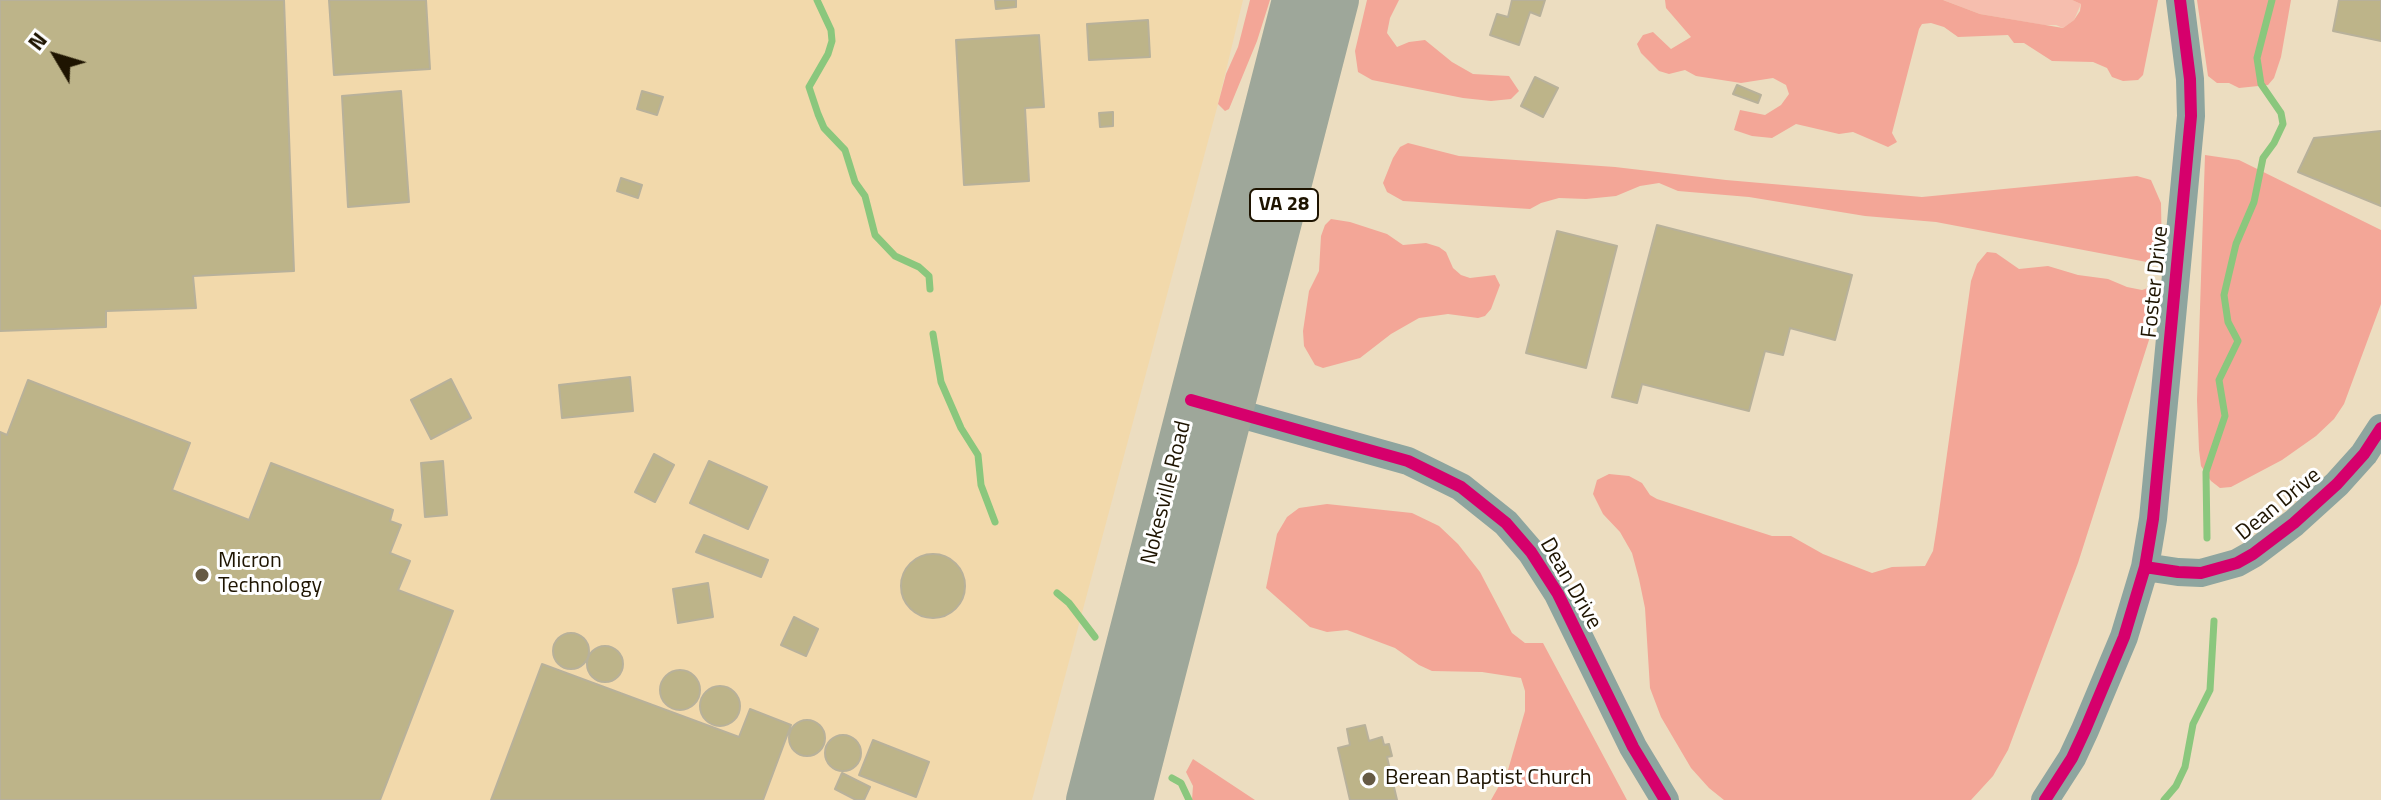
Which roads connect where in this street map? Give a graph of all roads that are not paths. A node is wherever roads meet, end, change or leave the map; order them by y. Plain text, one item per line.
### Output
1 (1294, 0) edge
2 (1337, 0) edge
3 (2180, 0) edge
4 (1211, 406) junction
5 (2381, 428) edge
6 (2145, 567) junction
7 (1088, 800) edge
8 (1131, 800) edge
9 (1665, 800) edge
10 (2045, 800) edge

1 - 4 highway, Nokesville Road / VA 28
2 - 4 highway, Nokesville Road / VA 28
3 - 6 street, Foster Drive
4 - 7 highway, Nokesville Road / VA 28
4 - 8 highway, Nokesville Road / VA 28
4 - 9 street, Dean Drive
5 - 6 street, Dean Drive
6 - 10 street

